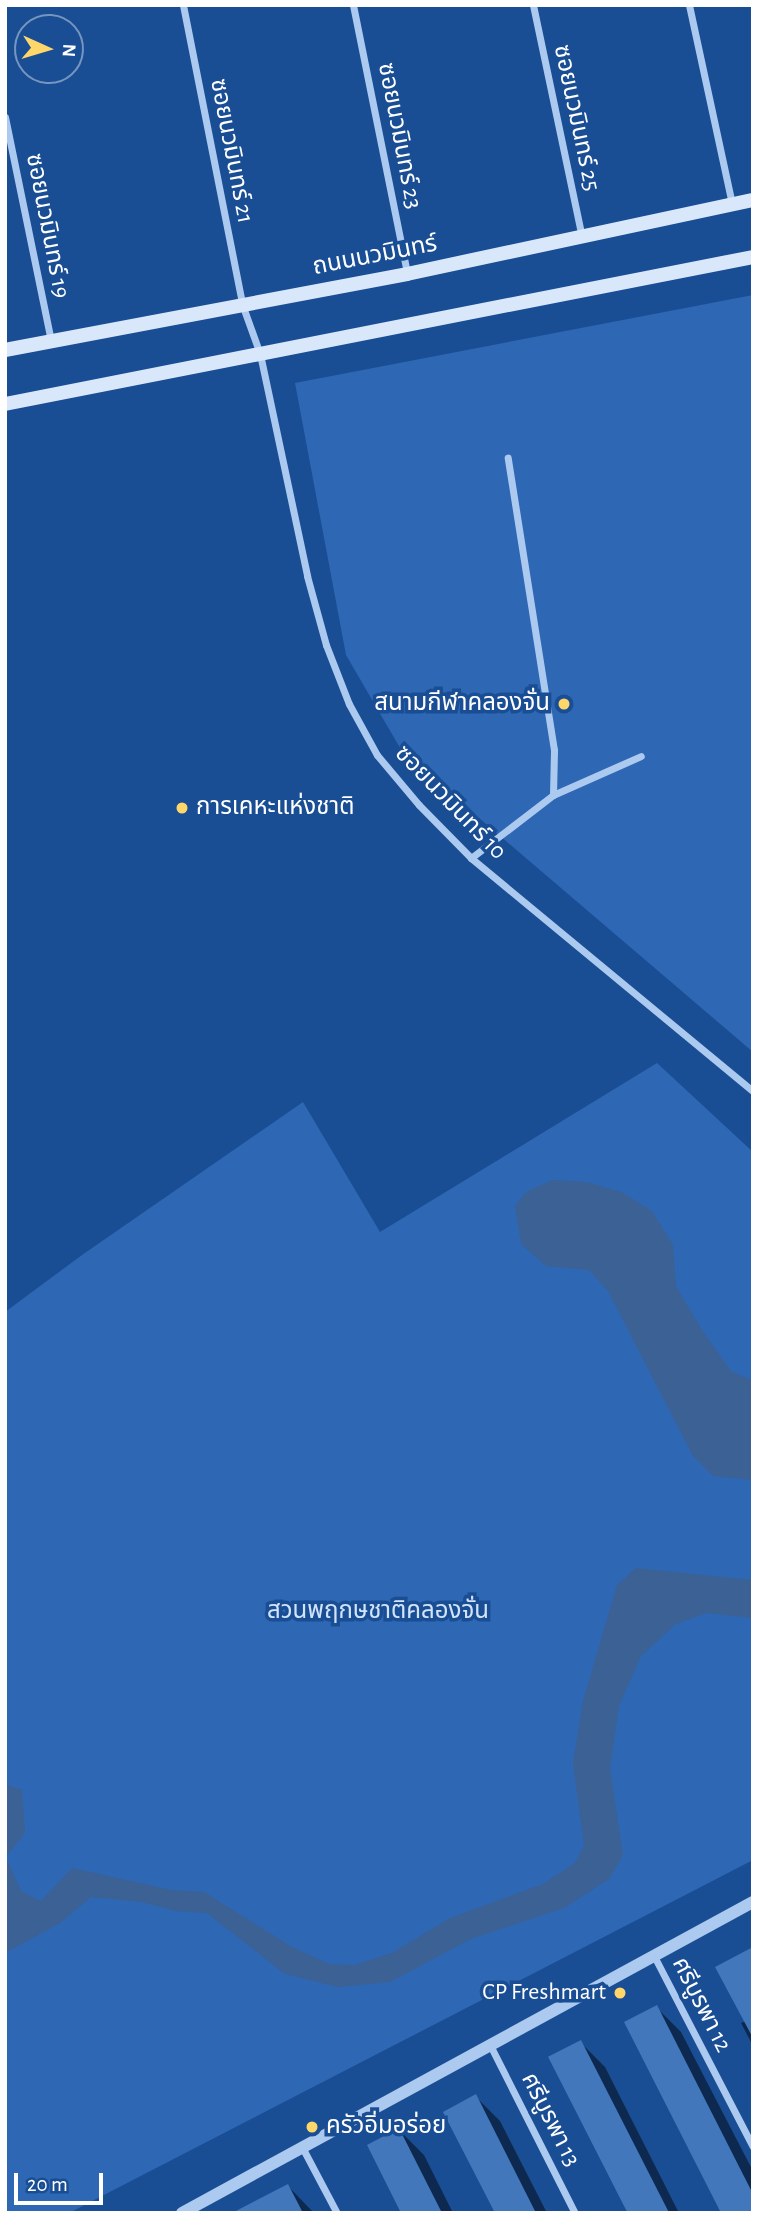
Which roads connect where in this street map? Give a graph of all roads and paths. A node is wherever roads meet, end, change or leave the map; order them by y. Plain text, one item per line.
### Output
1 (183, 5) edge
2 (353, 5) edge
3 (533, 5) edge
4 (689, 5) edge
5 (5, 117) edge
6 (753, 200) edge
7 (732, 204) junction
8 (582, 238) junction
9 (753, 257) edge
10 (407, 274) junction
11 (242, 304) junction
12 (51, 341) junction
13 (5, 350) edge
14 (260, 355) junction
15 (5, 404) edge
16 (508, 458) dead end
17 (641, 755) dead end
18 (553, 795) junction
19 (471, 859) junction
20 (753, 1091) edge
21 (753, 1902) edge
22 (654, 1956) junction
23 (490, 2045) junction
24 (302, 2147) junction
25 (753, 2147) edge
26 (182, 2213) edge
27 (338, 2213) edge
28 (575, 2213) edge

1 - 11 street, ซอยนวมินทร์ 21
2 - 10 street, ซอยนวมินทร์ 23
3 - 8 street, ซอยนวมินทร์ 25
4 - 7 street
5 - 12 street, ซอยนวมินทร์ 19
6 - 7 main road, ถนนนวมินทร์
7 - 8 main road, ถนนนวมินทร์
8 - 10 main road, ถนนนวมินทร์
9 - 14 main road
10 - 11 main road, ถนนนวมินทร์
11 - 12 main road, ถนนนวมินทร์
11 - 14 street, ซอยนวมินทร์ 21
12 - 13 main road, ถนนนวมินทร์
14 - 15 main road
14 - 19 street, ซอยนวมินทร์ 10
16 - 18 street
17 - 18 street
18 - 19 street
19 - 20 street, ซอยนวมินทร์ 10
21 - 22 street
22 - 23 street
22 - 25 street, ศรีบูรพา 12
23 - 24 street
23 - 28 street, ศรีบูรพา 13
24 - 26 street
24 - 27 street

